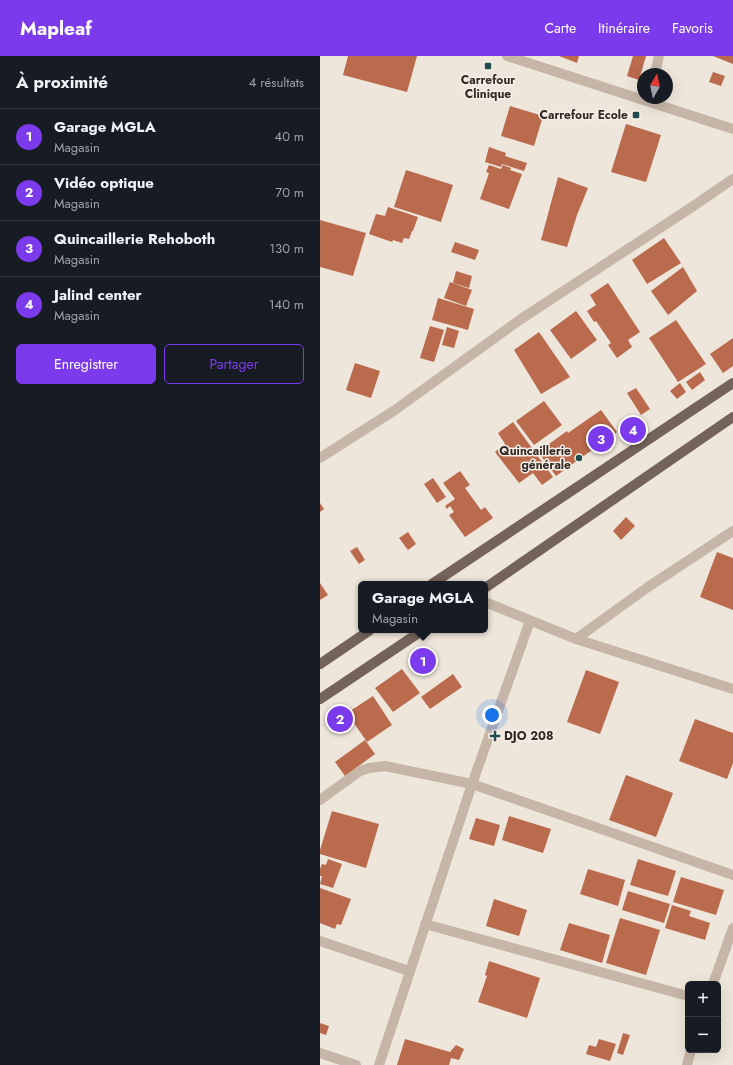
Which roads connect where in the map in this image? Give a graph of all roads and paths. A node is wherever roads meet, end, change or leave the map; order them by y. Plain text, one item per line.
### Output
1 (507, 56) edge
2 (659, 56) edge
3 (656, 68) edge
4 (637, 97) edge
5 (660, 104) edge
6 (733, 129) edge
7 (733, 179) edge
8 (733, 384) edge
9 (733, 417) edge
10 (320, 458) edge
11 (733, 531) edge
12 (440, 581) edge
13 (488, 586) edge
14 (488, 603) edge
15 (530, 621) junction
16 (366, 633) edge
17 (419, 633) edge
18 (576, 639) junction
19 (320, 664) edge
20 (733, 689) edge
21 (320, 699) edge
22 (472, 784) junction
23 (320, 800) edge
24 (733, 875) edge
25 (425, 924) junction
26 (733, 928) edge
27 (320, 941) edge
28 (409, 972) junction
29 (714, 981) edge
30 (685, 995) edge
31 (320, 1053) edge
32 (690, 1053) edge
33 (356, 1065) edge
34 (379, 1065) edge
35 (686, 1065) edge

1 - 4 street
2 - 3 street
5 - 6 street
7 - 10 street
8 - 12 main road
9 - 13 main road
11 - 18 street
14 - 15 street
15 - 18 street
15 - 22 street
16 - 19 main road
17 - 21 main road
18 - 20 street
22 - 23 street
22 - 24 street
22 - 25 street
25 - 28 street
25 - 30 street
26 - 29 street
27 - 28 street
28 - 34 street
31 - 33 street
32 - 35 street

